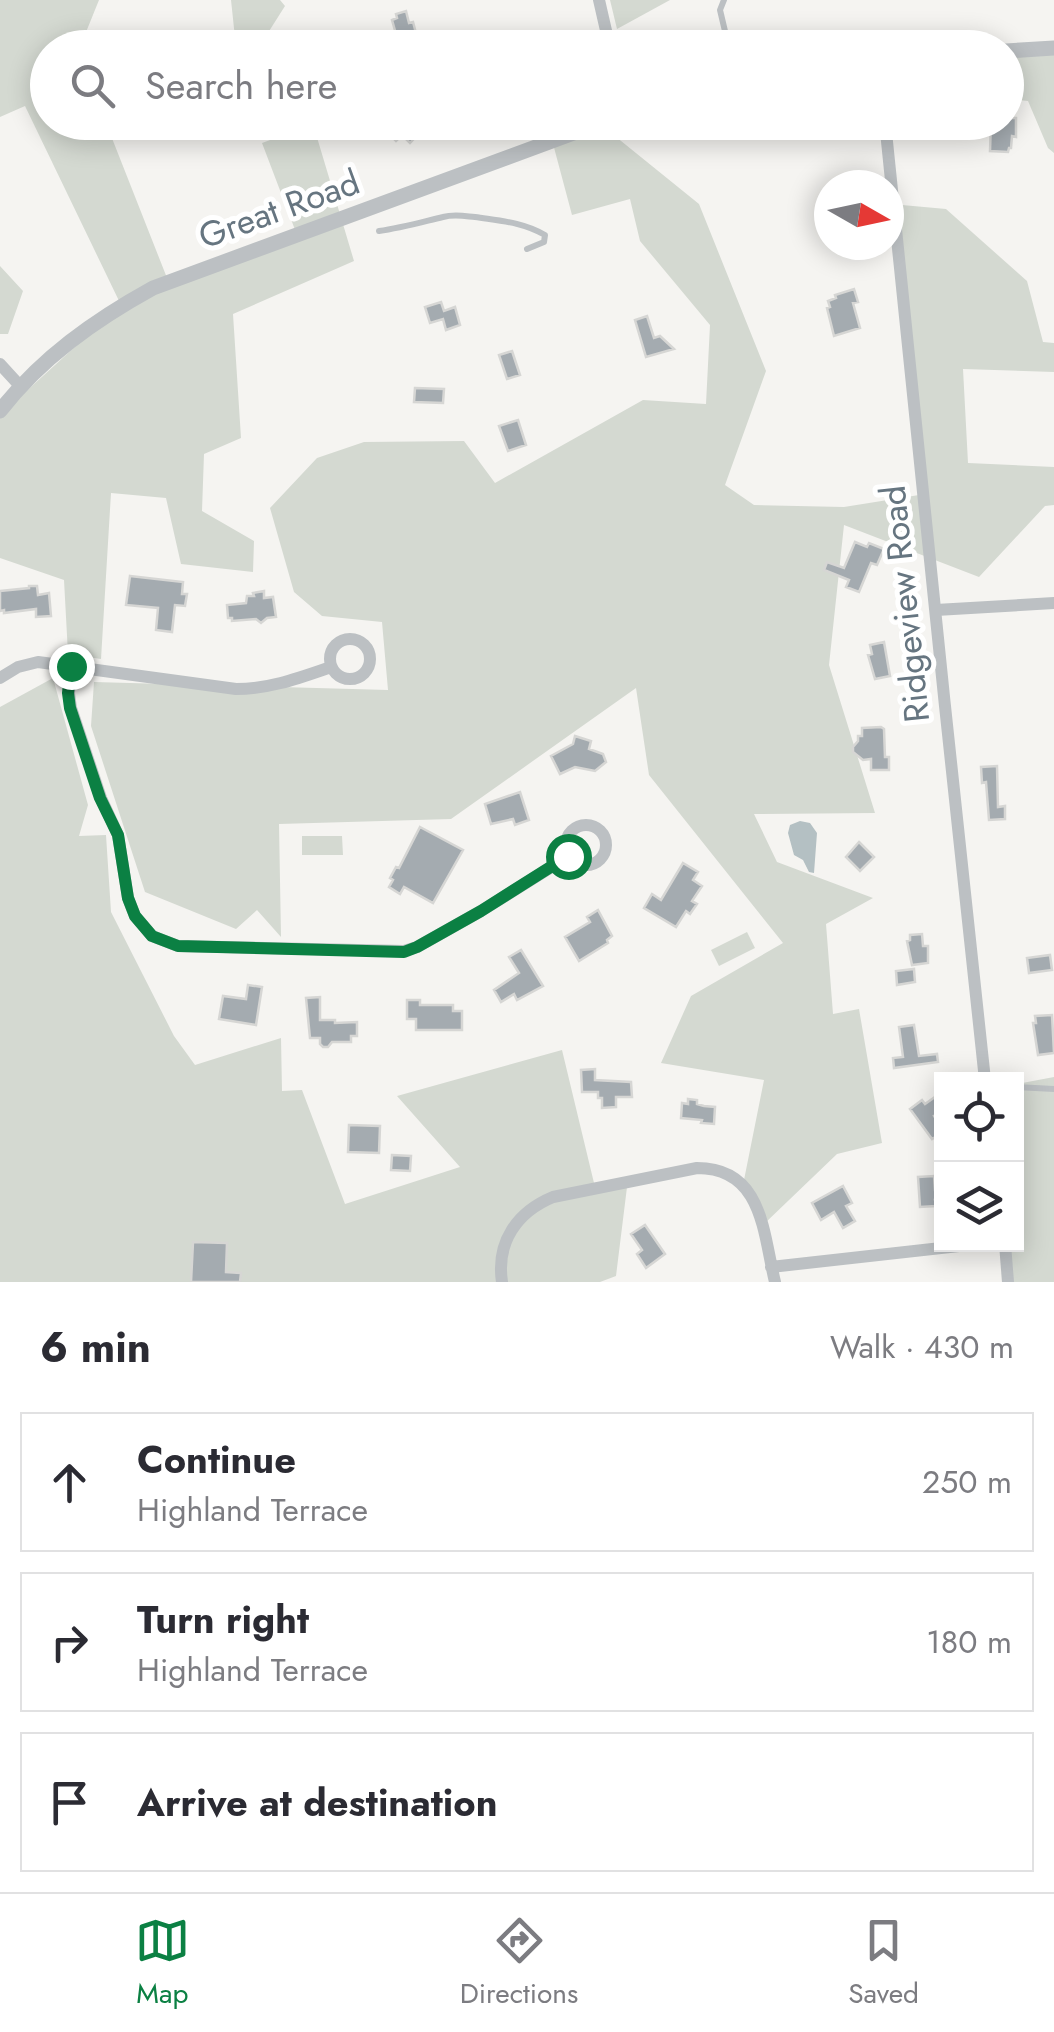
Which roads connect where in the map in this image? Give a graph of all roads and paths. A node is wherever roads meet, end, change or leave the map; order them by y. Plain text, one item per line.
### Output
1 (599, 0) edge
2 (724, 0) edge
3 (606, 30) edge
4 (725, 30) edge
5 (1054, 48) edge
6 (1024, 50) edge
7 (554, 140) edge
8 (887, 140) edge
9 (379, 231) dead end
10 (527, 249) dead end
11 (0, 364) edge
12 (20, 386) junction
13 (0, 411) edge
14 (1054, 603) edge
15 (936, 610) junction
16 (71, 666) junction
17 (331, 668) dead end
18 (0, 678) edge
19 (568, 856) dead end
20 (985, 1072) edge
21 (1024, 1088) edge
22 (1054, 1089) edge
23 (934, 1249) edge
24 (1006, 1252) edge
25 (771, 1267) junction
26 (502, 1282) edge
27 (775, 1282) edge
28 (1008, 1282) edge

1 - 3 street
2 - 4 lane
5 - 6 street
7 - 12 street, Great Road
8 - 15 street, Ridgeview Road
9 - 10 lane
11 - 12 street
12 - 13 street, Great Road
14 - 15 street
15 - 20 street, Ridgeview Road
16 - 17 street
16 - 18 street
16 - 19 street
21 - 22 lane
23 - 25 street
24 - 28 street
25 - 26 street
25 - 27 street

